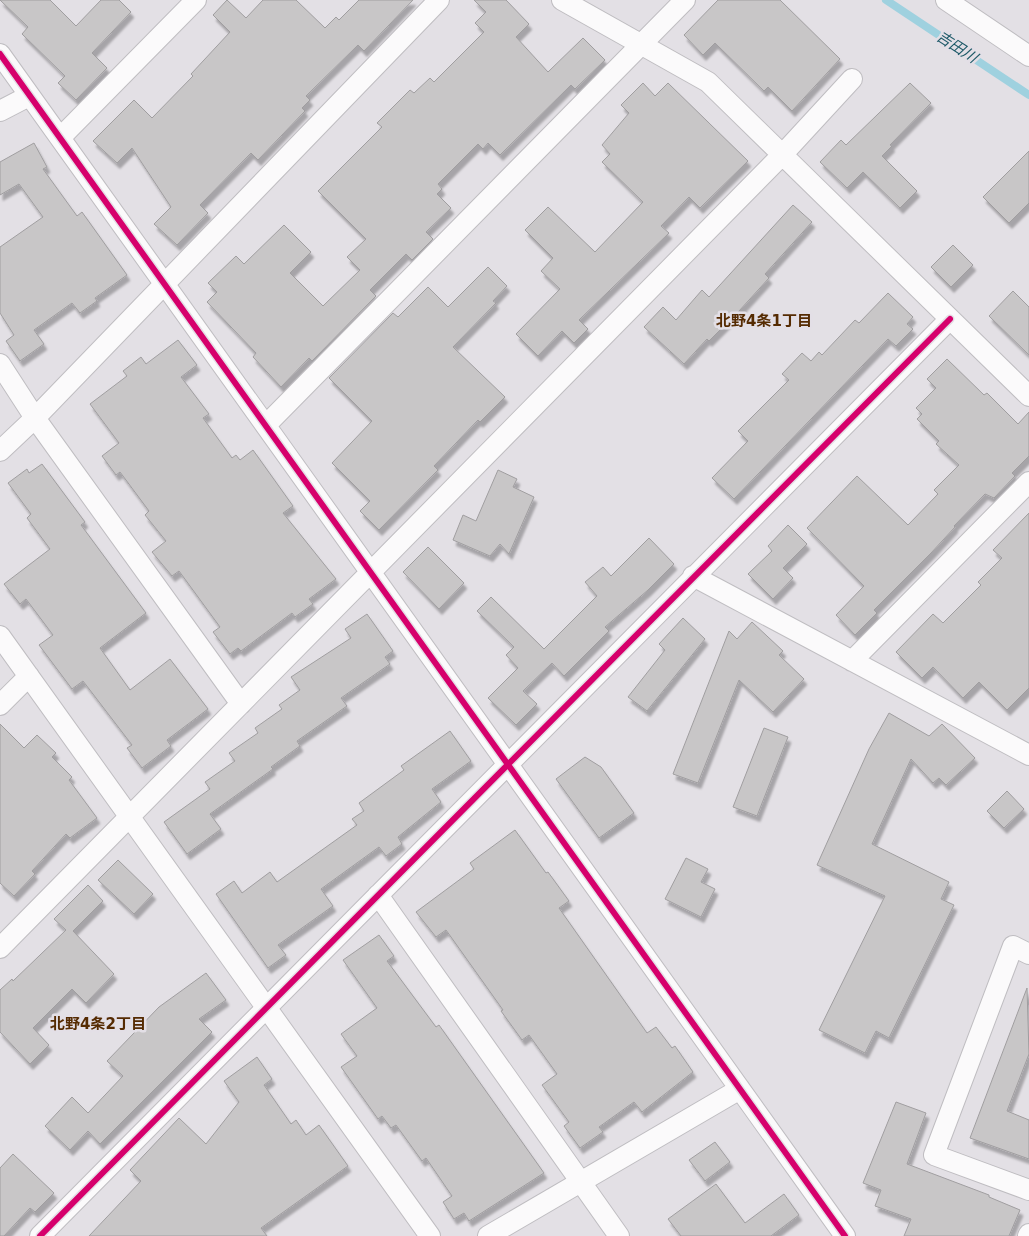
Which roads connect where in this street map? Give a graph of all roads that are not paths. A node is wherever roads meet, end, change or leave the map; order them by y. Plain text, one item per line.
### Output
1 (196, 0) edge
2 (439, 0) edge
3 (562, 0) edge
4 (685, 0) edge
5 (946, 0) edge
6 (642, 46) junction
7 (0, 54) edge
8 (1029, 56) edge
9 (852, 79) dead end
10 (29, 96) junction
11 (0, 111) edge
12 (60, 138) junction
13 (782, 155) junction
14 (166, 284) junction
15 (950, 319) junction
16 (0, 364) edge
17 (1029, 396) edge
18 (35, 418) junction
19 (266, 425) junction
20 (0, 451) edge
21 (1029, 482) edge
22 (370, 572) junction
23 (693, 576) junction
24 (0, 636) edge
25 (852, 661) junction
26 (29, 676) junction
27 (241, 704) junction
28 (0, 705) edge
29 (1025, 748) edge
30 (508, 765) junction
31 (131, 816) junction
32 (378, 895) junction
33 (0, 948) edge
34 (1029, 954) edge
35 (266, 1007) junction
36 (740, 1089) junction
37 (580, 1181) junction
38 (1029, 1190) edge
39 (40, 1236) edge
40 (430, 1236) edge
41 (488, 1236) edge
42 (619, 1236) edge
43 (845, 1236) edge

1 - 12 street
2 - 14 street
3 - 6 street
4 - 6 street
5 - 8 street
6 - 13 street
6 - 19 street
7 - 10 street
9 - 13 street
10 - 11 street
10 - 12 street
12 - 14 street
13 - 15 street
13 - 22 street
14 - 18 street
14 - 19 street
15 - 17 street
15 - 23 street
16 - 18 street
18 - 20 street
18 - 27 street
19 - 22 street
21 - 25 street
22 - 27 street
22 - 30 street
23 - 25 street
23 - 30 street
24 - 26 street
25 - 29 street
26 - 28 street
26 - 31 street
27 - 31 street
30 - 32 street
30 - 36 street
31 - 33 street
31 - 35 street
32 - 35 street
32 - 37 street
34 - 38 street
35 - 39 street
35 - 40 street
36 - 37 street
36 - 43 street
37 - 41 street
37 - 42 street

